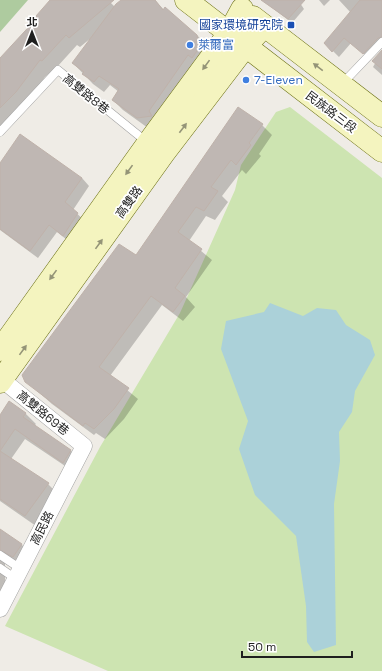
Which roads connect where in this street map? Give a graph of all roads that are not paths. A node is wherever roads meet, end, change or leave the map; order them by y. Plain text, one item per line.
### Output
1 (186, 0) edge
2 (237, 4) edge
3 (264, 26) junction
4 (237, 40) junction
5 (382, 42) edge
6 (341, 85) junction
7 (382, 116) edge
8 (0, 132) edge
9 (156, 148) junction
10 (382, 151) edge
11 (0, 350) edge
12 (1, 380) edge
13 (84, 446) joint
14 (0, 555) edge
15 (0, 568) edge
16 (18, 574) junction
17 (0, 609) edge

1 - 4 street, 民族路三段
2 - 3 street
2 - 4 street, 高雙路
3 - 4 street, 高雙路
6 -> 3 street
4 - 9 street, 高雙路
4 - 10 street, 民族路三段
5 - 6 lane
6 - 7 street
8 - 9 lane, 高雙路8巷
9 -> 11 street, 高雙路
12 -> 9 street, 高雙路
12 - 13 street, 高雙路69巷
13 - 16 street, 高民路
14 - 16 lane
15 - 16 lane
16 - 17 street, 高民路

